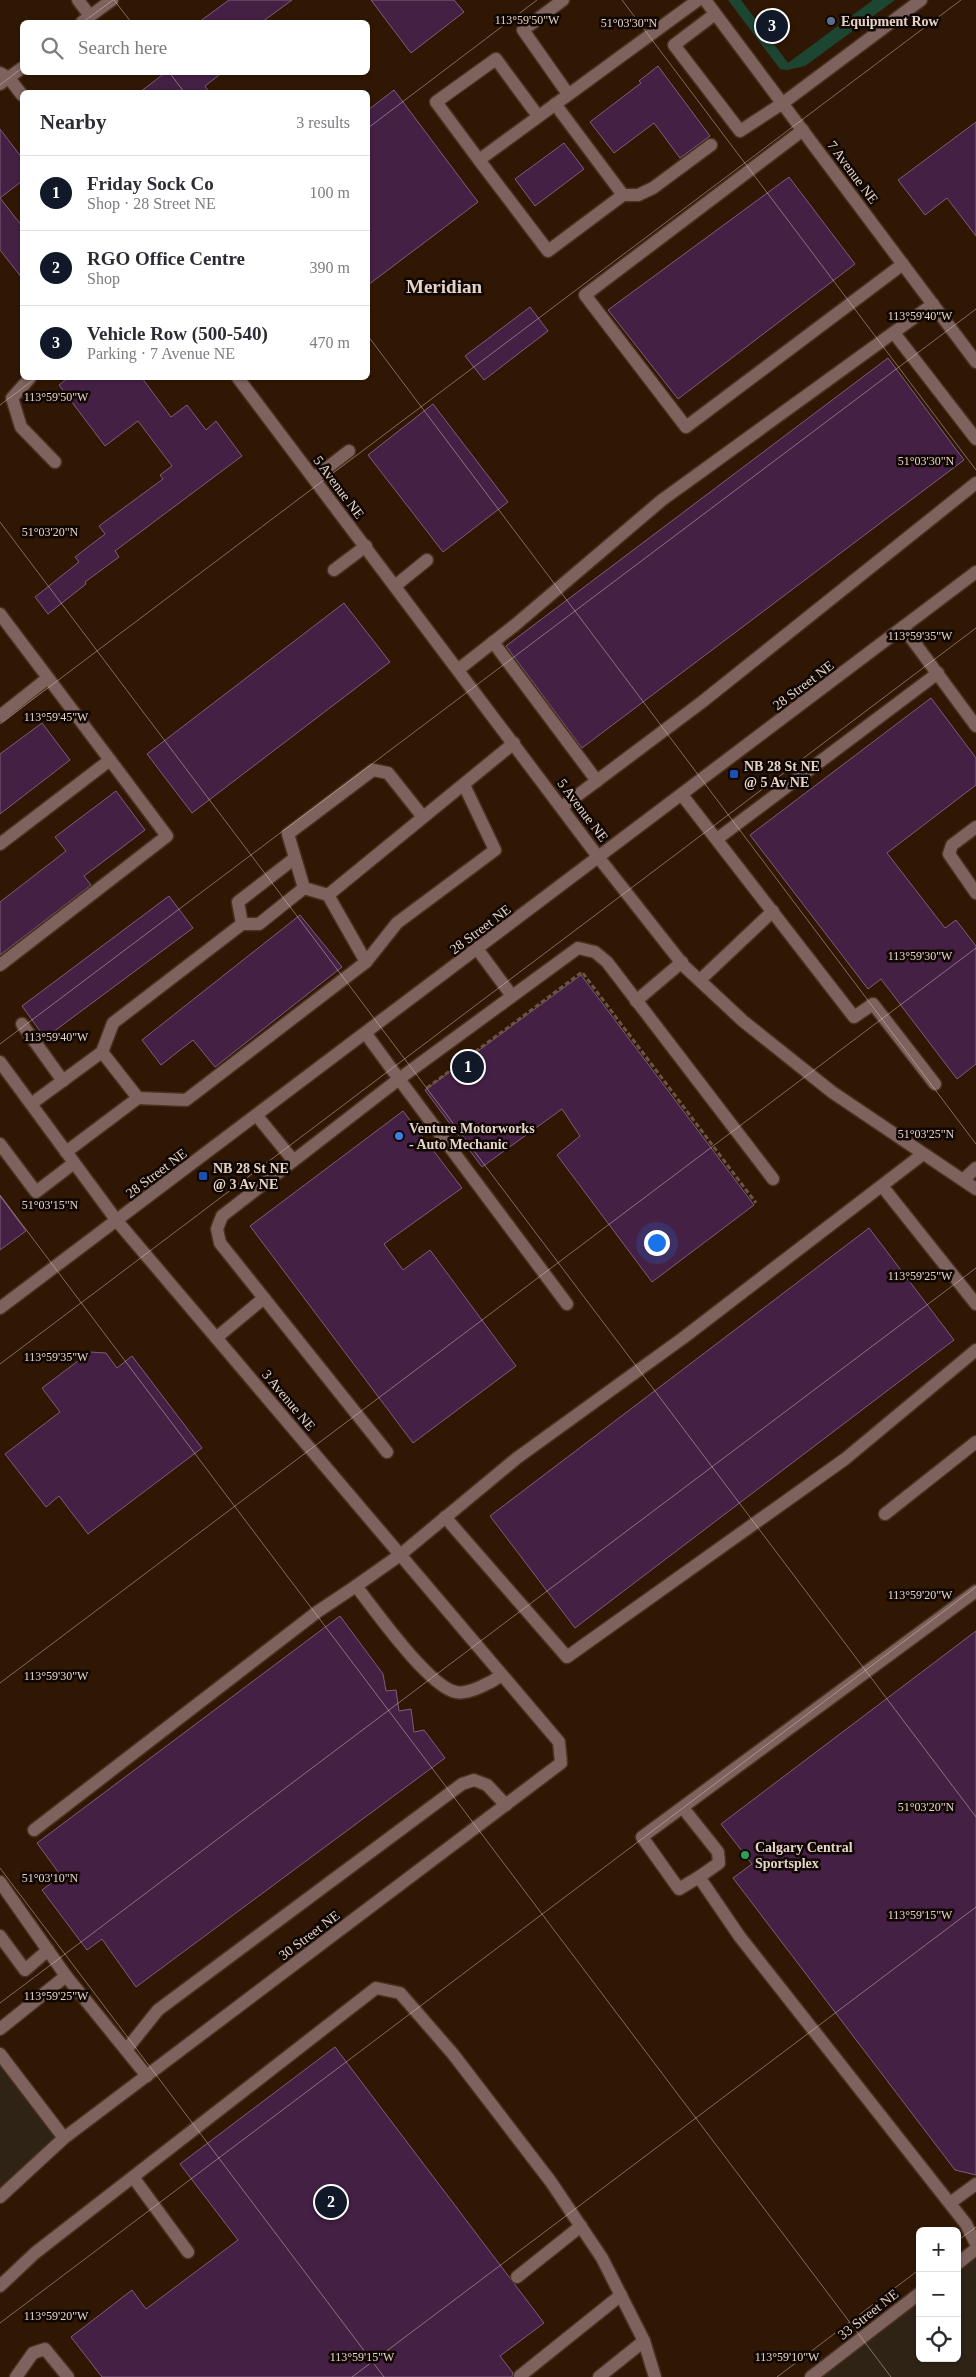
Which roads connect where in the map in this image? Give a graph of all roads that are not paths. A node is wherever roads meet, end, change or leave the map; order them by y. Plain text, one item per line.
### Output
1 (78, 0) edge
2 (112, 0) edge
3 (564, 0) edge
4 (698, 0) edge
5 (705, 0) edge
6 (921, 0) edge
7 (715, 14) junction
8 (86, 19) edge
9 (20, 69) edge
10 (3, 78) edge
11 (20, 93) edge
12 (568, 94) junction
13 (555, 104) junction
14 (783, 104) junction
15 (538, 116) junction
16 (803, 130) junction
17 (711, 145) dead end
18 (479, 160) junction
19 (623, 195) junction
20 (903, 264) junction
21 (933, 304) junction
22 (894, 333) junction
23 (976, 362) edge
24 (28, 380) edge
25 (240, 380) edge
26 (976, 439) edge
27 (349, 451) dead end
28 (55, 462) dead end
29 (314, 478) junction
30 (976, 483) edge
31 (366, 546) junction
32 (427, 560) dead end
33 (334, 570) dead end
34 (976, 572) edge
35 (395, 586) junction
36 (0, 614) edge
37 (903, 627) junction
38 (494, 642) junction
39 (459, 669) junction
40 (938, 674) junction
41 (48, 678) junction
42 (0, 716) edge
43 (976, 726) edge
44 (514, 743) junction
45 (110, 760) junction
46 (597, 781) junction
47 (464, 784) junction
48 (682, 795) junction
49 (562, 807) junction
50 (423, 817) junction
51 (976, 827) edge
52 (717, 839) junction
53 (0, 844) edge
54 (295, 858) junction
55 (599, 858) junction
56 (304, 888) junction
57 (976, 892) edge
58 (328, 895) junction
59 (773, 911) junction
60 (242, 924) junction
61 (478, 950) junction
62 (366, 962) junction
63 (682, 962) junction
64 (0, 965) edge
65 (700, 980) junction
66 (512, 996) junction
67 (636, 1001) junction
68 (22, 1024) dead end
69 (366, 1034) junction
70 (102, 1052) junction
71 (0, 1062) edge
72 (399, 1079) junction
73 (63, 1081) junction
74 (935, 1084) dead end
75 (138, 1098) junction
76 (31, 1104) junction
77 (257, 1116) junction
78 (0, 1144) edge
79 (66, 1152) junction
80 (923, 1154) junction
81 (293, 1160) junction
82 (74, 1163) junction
83 (976, 1168) edge
84 (773, 1179) dead end
85 (963, 1180) junction
86 (882, 1186) junction
87 (976, 1189) edge
88 (117, 1221) junction
89 (264, 1298) junction
90 (567, 1304) dead end
91 (976, 1304) edge
92 (0, 1308) edge
93 (216, 1338) junction
94 (976, 1350) edge
95 (976, 1442) edge
96 (387, 1452) dead end
97 (885, 1514) dead end
98 (445, 1516) junction
99 (400, 1555) junction
100 (356, 1586) junction
101 (976, 1591) edge
102 (502, 1676) junction
103 (560, 1751) joint
104 (506, 1805) junction
105 (683, 1808) junction
106 (34, 1830) dead end
107 (699, 1877) junction
108 (0, 1882) edge
109 (0, 1936) edge
110 (48, 1950) junction
111 (66, 1976) junction
112 (0, 2029) edge
113 (126, 2050) junction
114 (0, 2054) edge
115 (146, 2076) junction
116 (64, 2138) junction
117 (133, 2176) junction
118 (976, 2184) edge
119 (0, 2197) edge
120 (950, 2203) junction
121 (581, 2226) junction
122 (976, 2244) edge
123 (976, 2249) edge
124 (188, 2252) dead end
125 (961, 2261) edge
126 (517, 2277) dead end
127 (0, 2286) edge
128 (621, 2295) junction
129 (916, 2296) edge
130 (644, 2341) junction
131 (520, 2376) dead end
132 (16, 2377) edge
133 (68, 2377) edge
134 (599, 2377) edge
135 (655, 2377) edge
136 (811, 2377) edge

1 - 8 street
2 - 8 street
3 - 12 street
4 - 12 street
5 - 7 street, 7 Avenue NE
6 - 14 street
7 - 14 street, 7 Avenue NE
7 - 14 street
9 - 10 street
10 - 11 street
12 - 13 street
13 - 15 street
13 - 19 street
14 - 16 street, 7 Avenue NE
15 - 18 street
15 - 18 street
16 - 20 street, 7 Avenue NE
16 - 20 street
17 - 19 street
18 - 19 street
20 - 21 street, 7 Avenue NE
21 - 22 street
21 - 23 street, 7 Avenue NE
22 - 26 street
22 - 38 street
24 - 28 street
25 - 29 street, 5 Avenue NE
27 - 29 street
29 - 31 street, 5 Avenue NE
30 - 46 street
31 - 33 street
31 - 35 street, 5 Avenue NE
32 - 35 street
34 - 37 street, 28 Street NE
35 - 39 street, 5 Avenue NE
36 - 41 street
37 - 40 street
37 - 48 street, 28 Street NE
38 - 39 street
38 - 46 street
39 - 44 street, 5 Avenue NE
40 - 43 street
40 - 52 street
41 - 42 street
41 - 45 street
44 - 47 street
44 - 49 street, 5 Avenue NE
45 - 53 street
45 - 64 street
46 - 49 street
47 - 50 street
47 - 62 street
48 - 52 street
48 - 55 street, 28 Street NE
49 - 55 street, 5 Avenue NE
50 - 54 street
50 - 58 street
51 - 57 street
52 - 59 street
54 - 56 street
54 - 60 street
55 - 61 street, 28 Street NE
55 - 63 street, 5 Avenue NE
56 - 58 street
56 - 60 street
58 - 62 street
59 - 65 street
59 - 74 street
60 - 70 street
61 - 66 street
61 - 69 street, 28 Street NE
62 - 75 street
63 - 65 street, 5 Avenue NE
63 - 67 street
65 - 80 street, 5 Avenue NE
66 - 67 street
66 - 72 street
67 - 84 street
68 - 73 street
69 - 72 street
69 - 77 street, 28 Street NE
70 - 73 street
70 - 75 street
71 - 76 street, 3 Avenue NE
72 - 81 street
72 - 90 street
73 - 76 street
75 - 79 street
76 - 79 street, 3 Avenue NE
77 - 81 street
77 - 88 street, 28 Street NE
78 - 82 street
79 - 82 street, 3 Avenue NE
80 - 85 street, 5 Avenue NE
80 - 86 street
81 - 89 street
82 - 88 street, 3 Avenue NE
83 - 85 street
85 - 87 street, 5 Avenue NE
86 - 91 street
86 - 98 street
88 - 92 street, 28 Street NE
88 - 93 street, 3 Avenue NE
89 - 93 street
89 - 96 street
93 - 99 street, 3 Avenue NE
94 - 98 street
95 - 97 street
98 - 99 street
99 - 100 street
99 - 102 street, 3 Avenue NE
100 - 102 street
100 - 106 street
101 - 105 street
102 - 103 street, 3 Avenue NE
103 - 104 street, 30 Street NE
104 - 113 street
104 - 115 street, 30 Street NE
105 - 107 street
105 - 107 street
107 - 120 street
108 - 110 street
109 - 110 street
110 - 111 street
111 - 112 street
111 - 113 street
113 - 115 street
114 - 116 street
115 - 116 street, 30 Street NE
116 - 119 street, 30 Street NE
117 - 121 street
117 - 124 street
117 - 127 street
118 - 120 street
120 - 122 street
121 - 126 street
121 - 128 street
123 - 125 street
128 - 130 street
128 - 131 street
129 - 136 street, 33 Street NE
130 - 134 street
130 - 135 street
132 - 133 street

